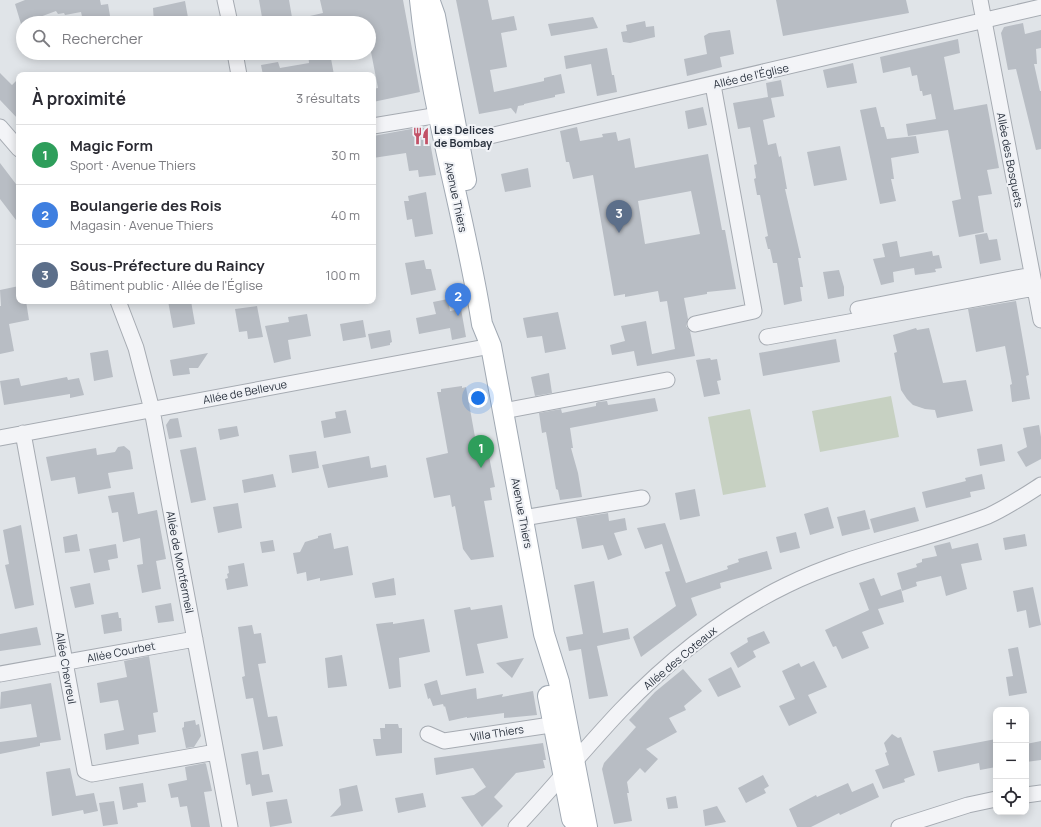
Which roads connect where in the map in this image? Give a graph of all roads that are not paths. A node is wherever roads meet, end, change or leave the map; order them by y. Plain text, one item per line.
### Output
1 (226, 0) edge
2 (420, 0) edge
3 (429, 0) edge
4 (980, 0) edge
5 (1041, 7) edge
6 (229, 16) edge
7 (984, 20) junction
8 (423, 33) junction
9 (236, 60) edge
10 (238, 72) edge
11 (713, 85) junction
12 (439, 115) junction
13 (376, 126) edge
14 (0, 127) edge
15 (460, 144) junction
16 (16, 146) edge
17 (1034, 281) junction
18 (119, 304) edge
19 (858, 309) dead end
20 (1041, 320) edge
21 (695, 324) dead end
22 (767, 337) dead end
23 (490, 346) junction
24 (667, 380) dead end
25 (152, 410) junction
26 (503, 411) junction
27 (23, 433) junction
28 (0, 438) edge
29 (1041, 485) edge
30 (642, 498) dead end
31 (523, 518) junction
32 (195, 639) junction
33 (65, 663) junction
34 (0, 674) edge
35 (560, 723) junction
36 (428, 734) dead end
37 (216, 752) junction
38 (569, 768) junction
39 (1041, 793) edge
40 (1029, 795) edge
41 (993, 800) edge
42 (230, 827) edge
43 (516, 827) edge
44 (575, 827) edge
45 (586, 827) edge
46 (899, 827) edge

1 - 6 street
2 - 8 main road, Avenue Thiers
3 - 15 main road, Avenue Thiers
4 - 7 street, Allée des Bosquets
5 - 7 street, Allée de l'Église
7 - 11 street, Allée de l'Église
7 - 17 street, Allée des Bosquets
8 - 12 main road, Avenue Thiers
8 - 15 street
9 - 10 street
11 - 15 street, Allée de l'Église
11 - 21 street
12 - 13 street
12 - 23 main road, Avenue Thiers
14 - 16 street
15 - 23 main road, Avenue Thiers
17 - 19 street
17 - 20 street, Allée des Bosquets
17 - 22 street
18 - 25 street, Allée de Montfermeil
23 - 25 street, Allée de Bellevue
23 - 26 main road, Avenue Thiers
24 - 26 street
25 - 27 street, Allée de Bellevue
25 - 32 street, Allée de Montfermeil
26 - 31 main road, Avenue Thiers
27 - 28 street, Allée de Bellevue
27 - 33 street, Allée Chevreul
29 - 38 street, Allée des Coteaux
30 - 31 street
31 - 35 main road, Avenue Thiers
32 - 33 street, Allée Courbet
32 - 37 street, Allée de Montfermeil
33 - 34 street, Allée Courbet
33 - 37 street, Allée Chevreul
35 - 36 street, Villa Thiers
35 - 38 main road, Avenue Thiers
37 - 42 street, Allée de Montfermeil
38 - 43 street, Allée des Coteaux
38 - 44 main road, Avenue Thiers
38 - 45 main road, Avenue Thiers
39 - 40 street
41 - 46 street

